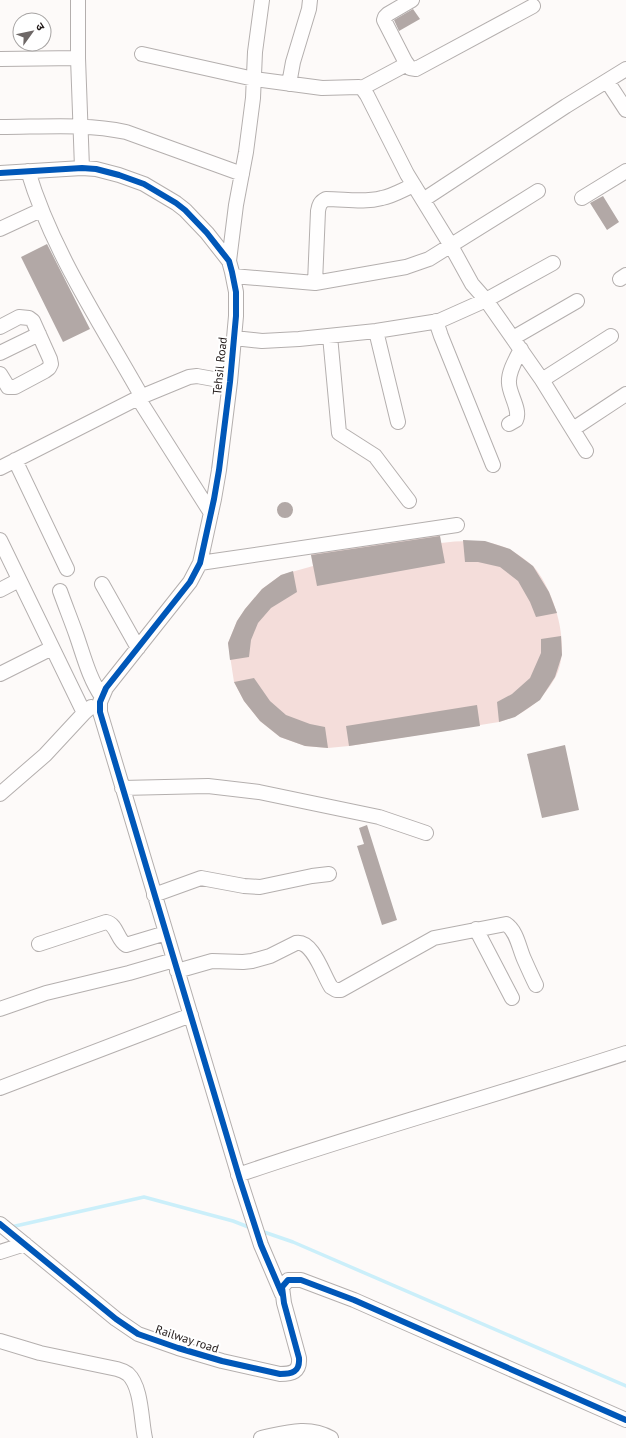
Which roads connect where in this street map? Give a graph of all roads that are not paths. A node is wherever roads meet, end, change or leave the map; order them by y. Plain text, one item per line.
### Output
1 (78, 0) edge
2 (262, 0) edge
3 (310, 0) edge
4 (412, 0) edge
5 (533, 6) dead end
6 (142, 54) dead end
7 (78, 58) junction
8 (0, 59) edge
9 (407, 64) junction
10 (626, 69) edge
11 (254, 79) junction
12 (607, 80) junction
13 (288, 84) junction
14 (362, 88) junction
15 (626, 110) edge
16 (81, 126) junction
17 (0, 128) edge
18 (82, 168) junction
19 (28, 171) junction
20 (626, 171) edge
21 (0, 173) edge
22 (242, 174) junction
23 (414, 185) junction
24 (538, 191) dead end
25 (582, 198) dead end
26 (423, 200) junction
27 (41, 210) junction
28 (0, 229) edge
29 (450, 244) junction
30 (228, 261) junction
31 (553, 263) dead end
32 (233, 276) junction
33 (315, 283) junction
34 (486, 300) junction
35 (577, 302) dead end
36 (436, 321) junction
37 (0, 327) edge
38 (376, 331) junction
39 (39, 334) junction
40 (330, 336) junction
41 (611, 336) dead end
42 (234, 338) junction
43 (517, 344) junction
44 (0, 353) edge
45 (0, 374) edge
46 (542, 380) junction
47 (230, 382) junction
48 (626, 394) edge
49 (140, 398) junction
50 (398, 422) dead end
51 (509, 424) dead end
52 (573, 429) junction
53 (586, 451) dead end
54 (15, 460) junction
55 (493, 465) dead end
56 (0, 468) edge
57 (409, 500) dead end
58 (211, 513) junction
59 (457, 525) dead end
60 (0, 540) edge
61 (200, 563) junction
62 (67, 569) dead end
63 (19, 580) junction
64 (102, 584) dead end
65 (0, 590) edge
66 (60, 591) dead end
67 (52, 648) junction
68 (138, 648) junction
69 (0, 674) edge
70 (101, 700) junction
71 (84, 712) junction
72 (122, 788) junction
73 (0, 794) edge
74 (426, 834) dead end
75 (329, 874) dead end
76 (154, 895) junction
77 (476, 929) junction
78 (166, 933) junction
79 (39, 944) dead end
80 (176, 966) junction
81 (536, 985) dead end
82 (512, 998) dead end
83 (0, 1009) edge
84 (191, 1015) junction
85 (626, 1053) edge
86 (0, 1088) edge
87 (239, 1177) junction
88 (0, 1224) edge
89 (22, 1242) junction
90 (0, 1252) edge
91 (282, 1294) junction
92 (0, 1341) edge
93 (626, 1420) edge
94 (145, 1438) edge
95 (261, 1438) edge
96 (331, 1438) edge

1 - 7 street
2 - 11 street
3 - 13 street
4 - 9 street
5 - 9 street
6 - 11 street
7 - 8 street
7 - 16 street
9 - 14 street
10 - 12 street
11 - 13 street
11 - 22 street
12 - 15 street
12 - 26 street
13 - 14 street
14 - 23 street
16 - 17 street
16 - 18 street
16 - 22 street
18 - 19 street, Tehsil Road
18 - 30 street, Tehsil Road
19 - 21 street, Tehsil Road
19 - 27 street
20 - 25 street
22 - 30 street
23 - 26 street
23 - 33 street
24 - 29 street
26 - 29 street
27 - 28 street
27 - 49 street
29 - 33 street
29 - 34 street
30 - 32 street, Tehsil Road
31 - 34 street
32 - 33 street
32 - 42 street, Tehsil Road
34 - 36 street
34 - 43 street
35 - 43 street
36 - 38 street
36 - 55 street
37 - 39 street
38 - 40 street
38 - 50 street
39 - 44 street
39 - 45 street
40 - 42 street
40 - 57 street
41 - 46 street
42 - 47 street, Tehsil Road
43 - 46 street
43 - 51 street
46 - 52 street
47 - 49 street
47 - 58 street, Tehsil Road
48 - 52 street
49 - 54 street
49 - 58 street
52 - 53 street
54 - 56 street
54 - 62 street
58 - 61 street, Tehsil Road
59 - 61 street
60 - 63 street
61 - 68 street, Tehsil Road
63 - 65 street
63 - 67 street
64 - 68 street
66 - 70 street
67 - 69 street
67 - 71 street
68 - 70 street, Tehsil Road
70 - 71 street
70 - 72 street
71 - 73 street
72 - 74 street
72 - 76 street
75 - 76 street
76 - 78 street
77 - 80 street
77 - 81 street
77 - 82 street
78 - 79 street
78 - 80 street
80 - 83 street
80 - 84 street
84 - 86 street
84 - 87 street
85 - 87 street
87 - 91 street
88 - 89 street, Railway road
89 - 90 street
89 - 91 street, Railway road
91 - 93 street
92 - 94 street
95 - 96 street

